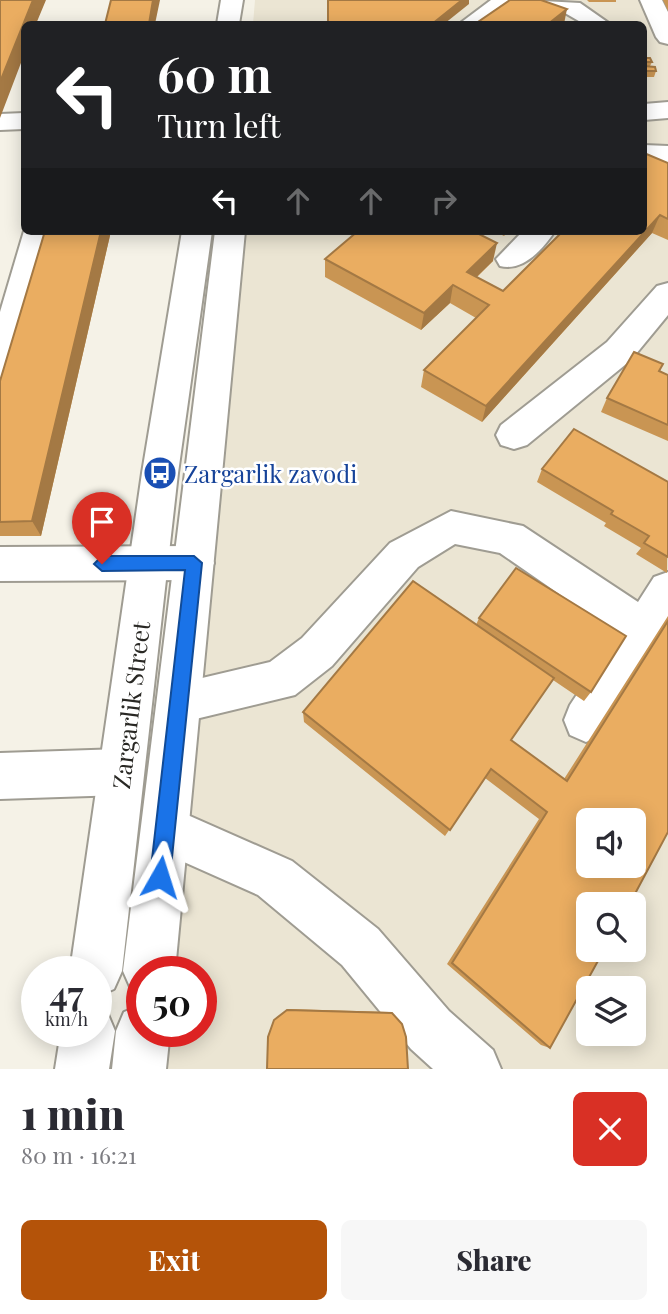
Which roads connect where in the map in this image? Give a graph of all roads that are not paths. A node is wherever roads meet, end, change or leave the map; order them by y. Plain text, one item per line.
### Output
1 (232, 0) edge
2 (512, 0) edge
3 (536, 0) edge
4 (651, 0) edge
5 (228, 21) edge
6 (474, 21) edge
7 (594, 21) edge
8 (658, 30) edge
9 (668, 110) edge
10 (647, 113) edge
11 (21, 121) edge
12 (0, 122) edge
13 (647, 153) edge
14 (668, 154) edge
15 (38, 235) edge
16 (196, 235) edge
17 (230, 235) edge
18 (536, 235) edge
19 (511, 259) dead end
20 (668, 294) edge
21 (0, 367) edge
22 (513, 435) dead end
23 (148, 563) junction
24 (194, 563) junction
25 (0, 564) edge
26 (668, 590) edge
27 (642, 628) junction
28 (179, 702) junction
29 (586, 720) dead end
30 (121, 772) junction
31 (0, 776) edge
32 (165, 829) junction
33 (98, 956) edge
34 (151, 956) edge
35 (85, 1047) edge
36 (141, 1047) edge
37 (82, 1069) edge
38 (139, 1069) edge
39 (474, 1069) edge

1 - 5 main road
2 - 6 main road
3 - 7 main road
4 - 8 main road
9 - 10 main road
11 - 12 main road
13 - 14 main road
15 - 21 main road
16 - 23 main road, Zargarlik Street
17 - 24 main road, Zargarlik Street
18 - 19 main road
20 - 22 main road
23 - 24 main road
23 - 25 main road
23 - 30 main road, Zargarlik Street
24 - 28 main road, Zargarlik Street
26 - 27 main road
27 - 28 main road
27 - 29 main road
28 - 32 main road, Zargarlik Street
30 - 31 main road
30 - 33 main road, Zargarlik Street
32 - 34 main road, Zargarlik Street
32 - 39 main road
35 - 37 main road
36 - 38 main road

